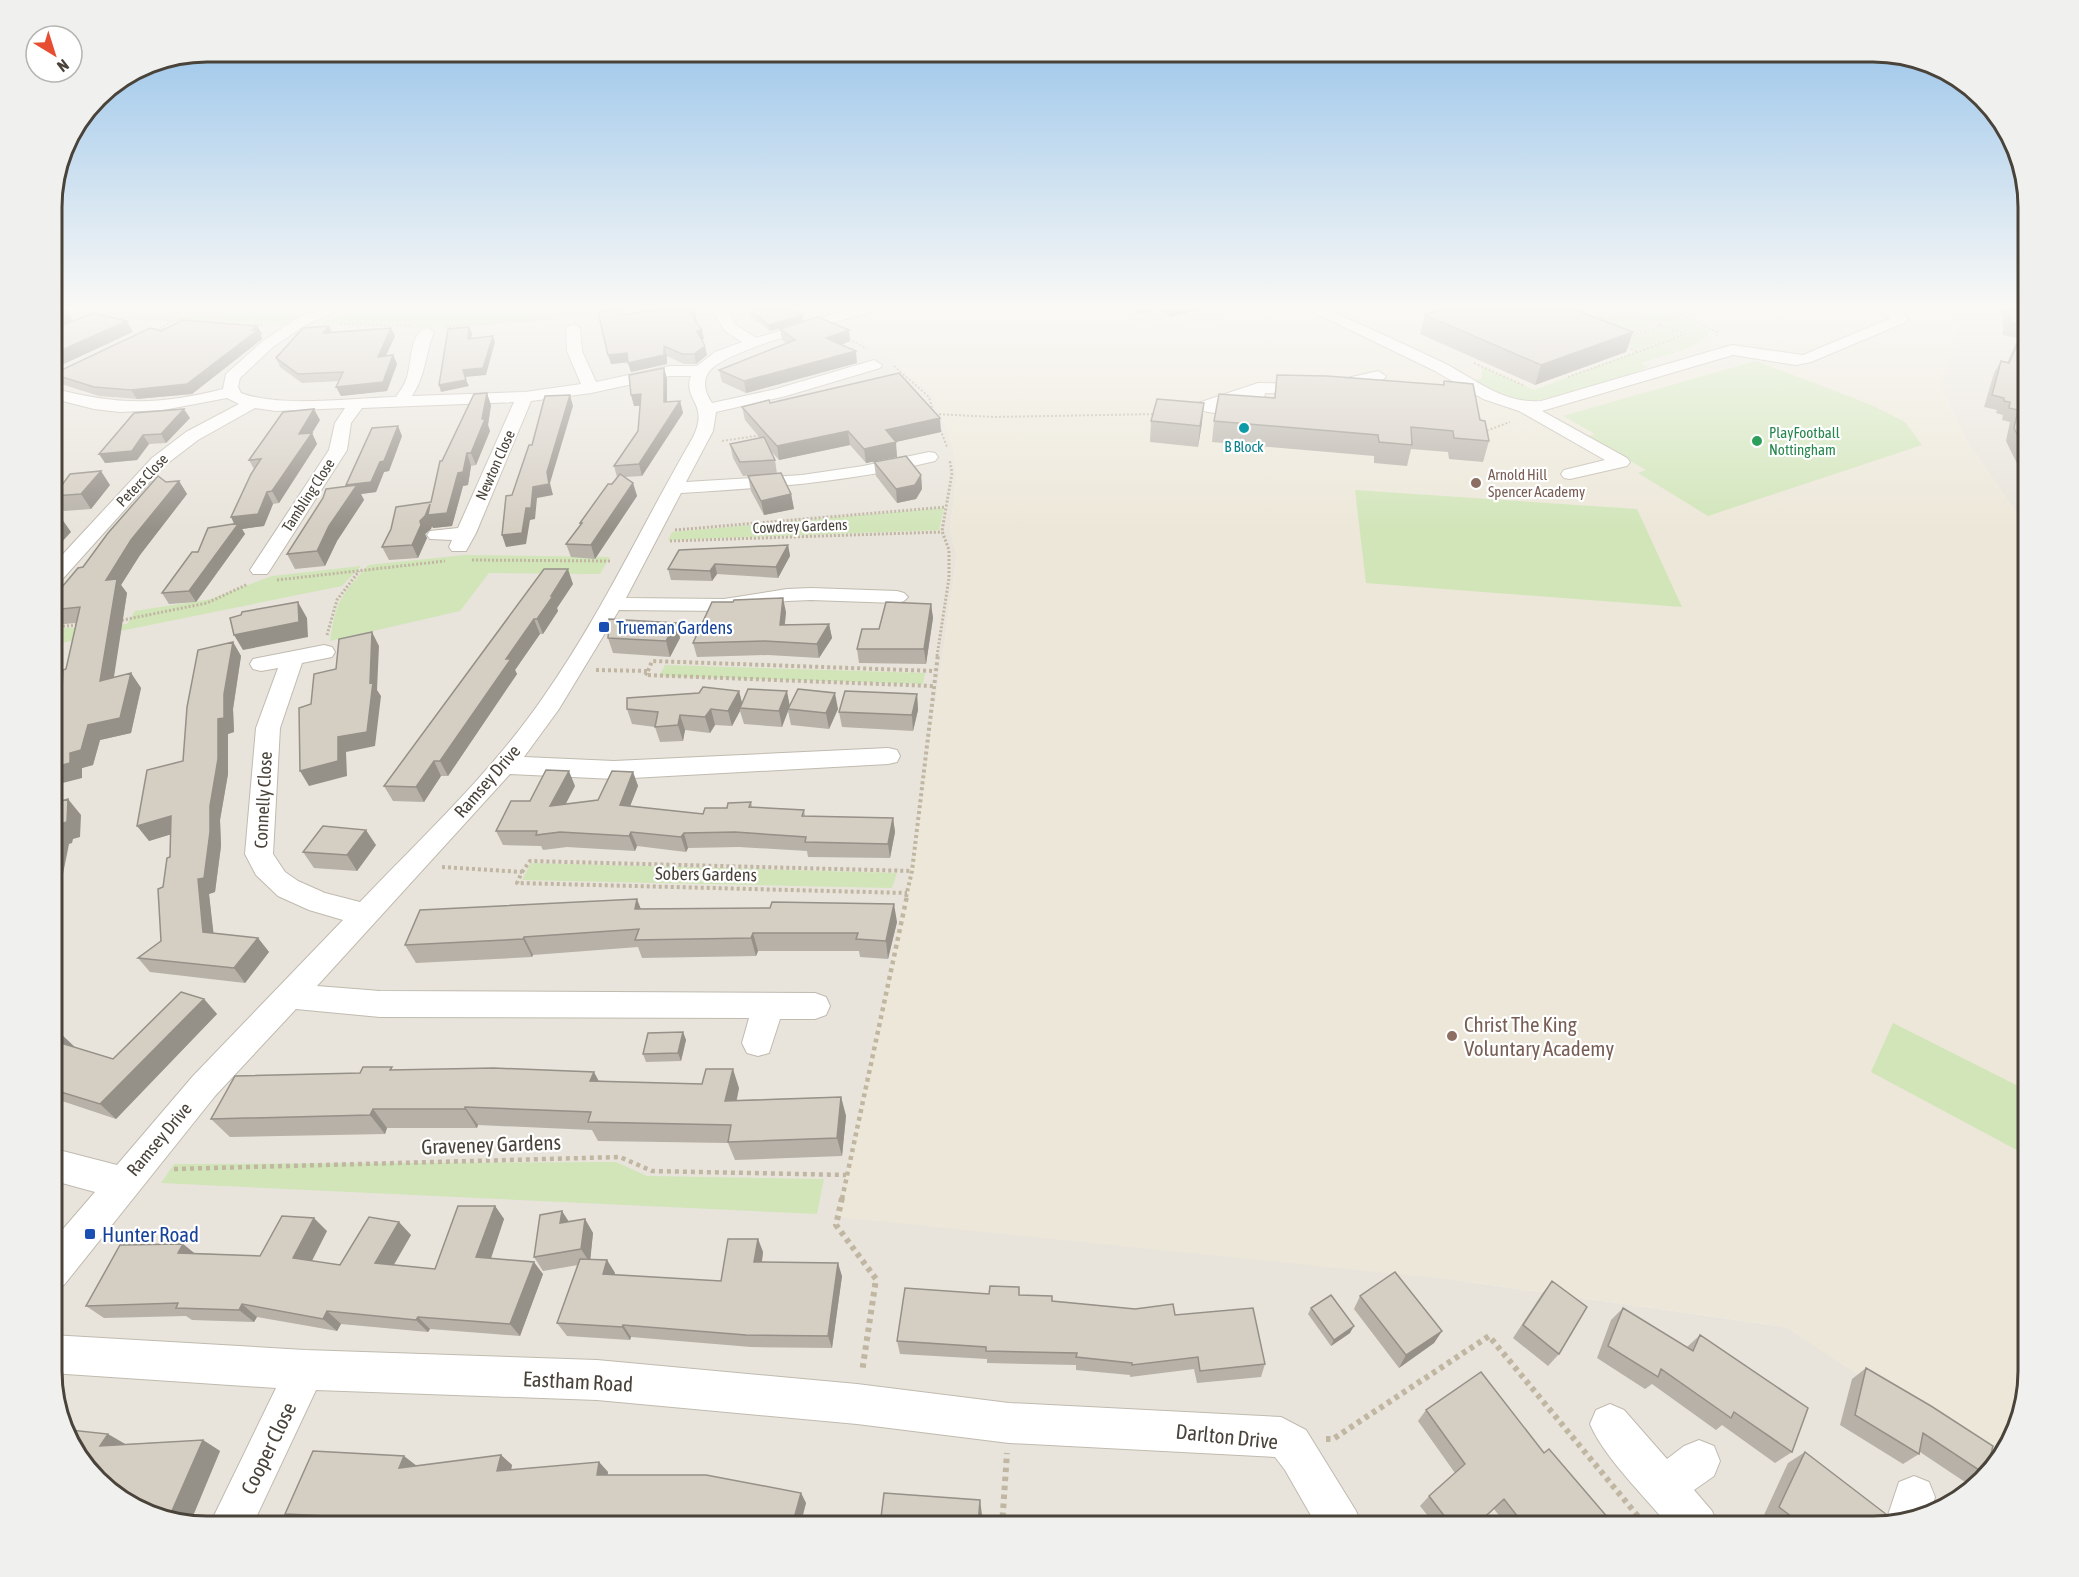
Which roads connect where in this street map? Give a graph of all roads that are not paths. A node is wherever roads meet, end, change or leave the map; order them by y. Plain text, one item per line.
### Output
1 (230, 383) edge
2 (413, 383) edge
3 (588, 383) edge
4 (615, 383) edge
5 (697, 383) edge
6 (812, 383) edge
7 (1349, 383) edge
8 (1392, 383) edge
9 (1465, 383) edge
10 (1621, 383) edge
11 (1395, 384) edge
12 (591, 388) junction
13 (1258, 388) dead end
14 (1445, 388) edge
15 (1478, 391) junction
16 (232, 392) junction
17 (62, 396) edge
18 (525, 397) junction
19 (79, 400) junction
20 (401, 401) junction
21 (252, 403) junction
22 (357, 403) junction
23 (62, 408) edge
24 (1525, 408) junction
25 (708, 409) junction
26 (1561, 428) junction
27 (917, 462) dead end
28 (675, 488) junction
29 (437, 535) dead end
30 (242, 556) dead end
31 (62, 568) edge
32 (897, 597) dead end
33 (611, 604) junction
34 (324, 652) road end
35 (293, 657) junction
36 (261, 664) dead end
37 (888, 756) dead end
38 (504, 765) junction
39 (365, 915) junction
40 (291, 996) junction
41 (815, 1006) dead end
42 (767, 1007) junction
43 (758, 1043) dead end
44 (62, 1166) edge
45 (128, 1177) junction
46 (62, 1258) edge
47 (62, 1355) edge
48 (305, 1370) junction
49 (1610, 1424) dead end
50 (1103, 1426) joint
51 (1699, 1461) dead end
52 (1663, 1488) junction
53 (235, 1516) edge
54 (1335, 1516) edge
55 (1688, 1516) edge

1 - 16 street
2 - 20 street
3 - 12 street
4 - 12 street
5 - 25 street
6 - 25 street
7 - 13 street
8 - 11 street
9 - 15 street
10 - 24 street
12 - 18 street
14 - 15 street
15 - 24 street
16 - 19 street
16 - 21 street
17 - 19 street
18 - 20 street
18 - 29 street, Newton Close
19 - 23 street
20 - 22 street
21 - 22 street
21 - 31 street, Peters Close
22 - 30 street, Tambling Close
24 - 26 street
25 - 28 street, Ramsey Drive
26 - 26 street
27 - 28 street
28 - 33 street, Ramsey Drive
32 - 33 street
33 - 38 street, Ramsey Drive
34 - 35 street
35 - 36 street
35 - 39 street, Connelly Close
37 - 38 street
38 - 39 street, Ramsey Drive
39 - 40 street, Ramsey Drive
40 - 42 street
40 - 45 street, Ramsey Drive
41 - 42 street
42 - 43 street
44 - 45 street
45 - 46 street, Ramsey Drive
47 - 48 street, Eastham Road
48 - 50 street, Eastham Road
48 - 53 street, Cooper Close
49 - 52 street
50 - 54 street, Darlton Drive
51 - 52 street
52 - 55 street

